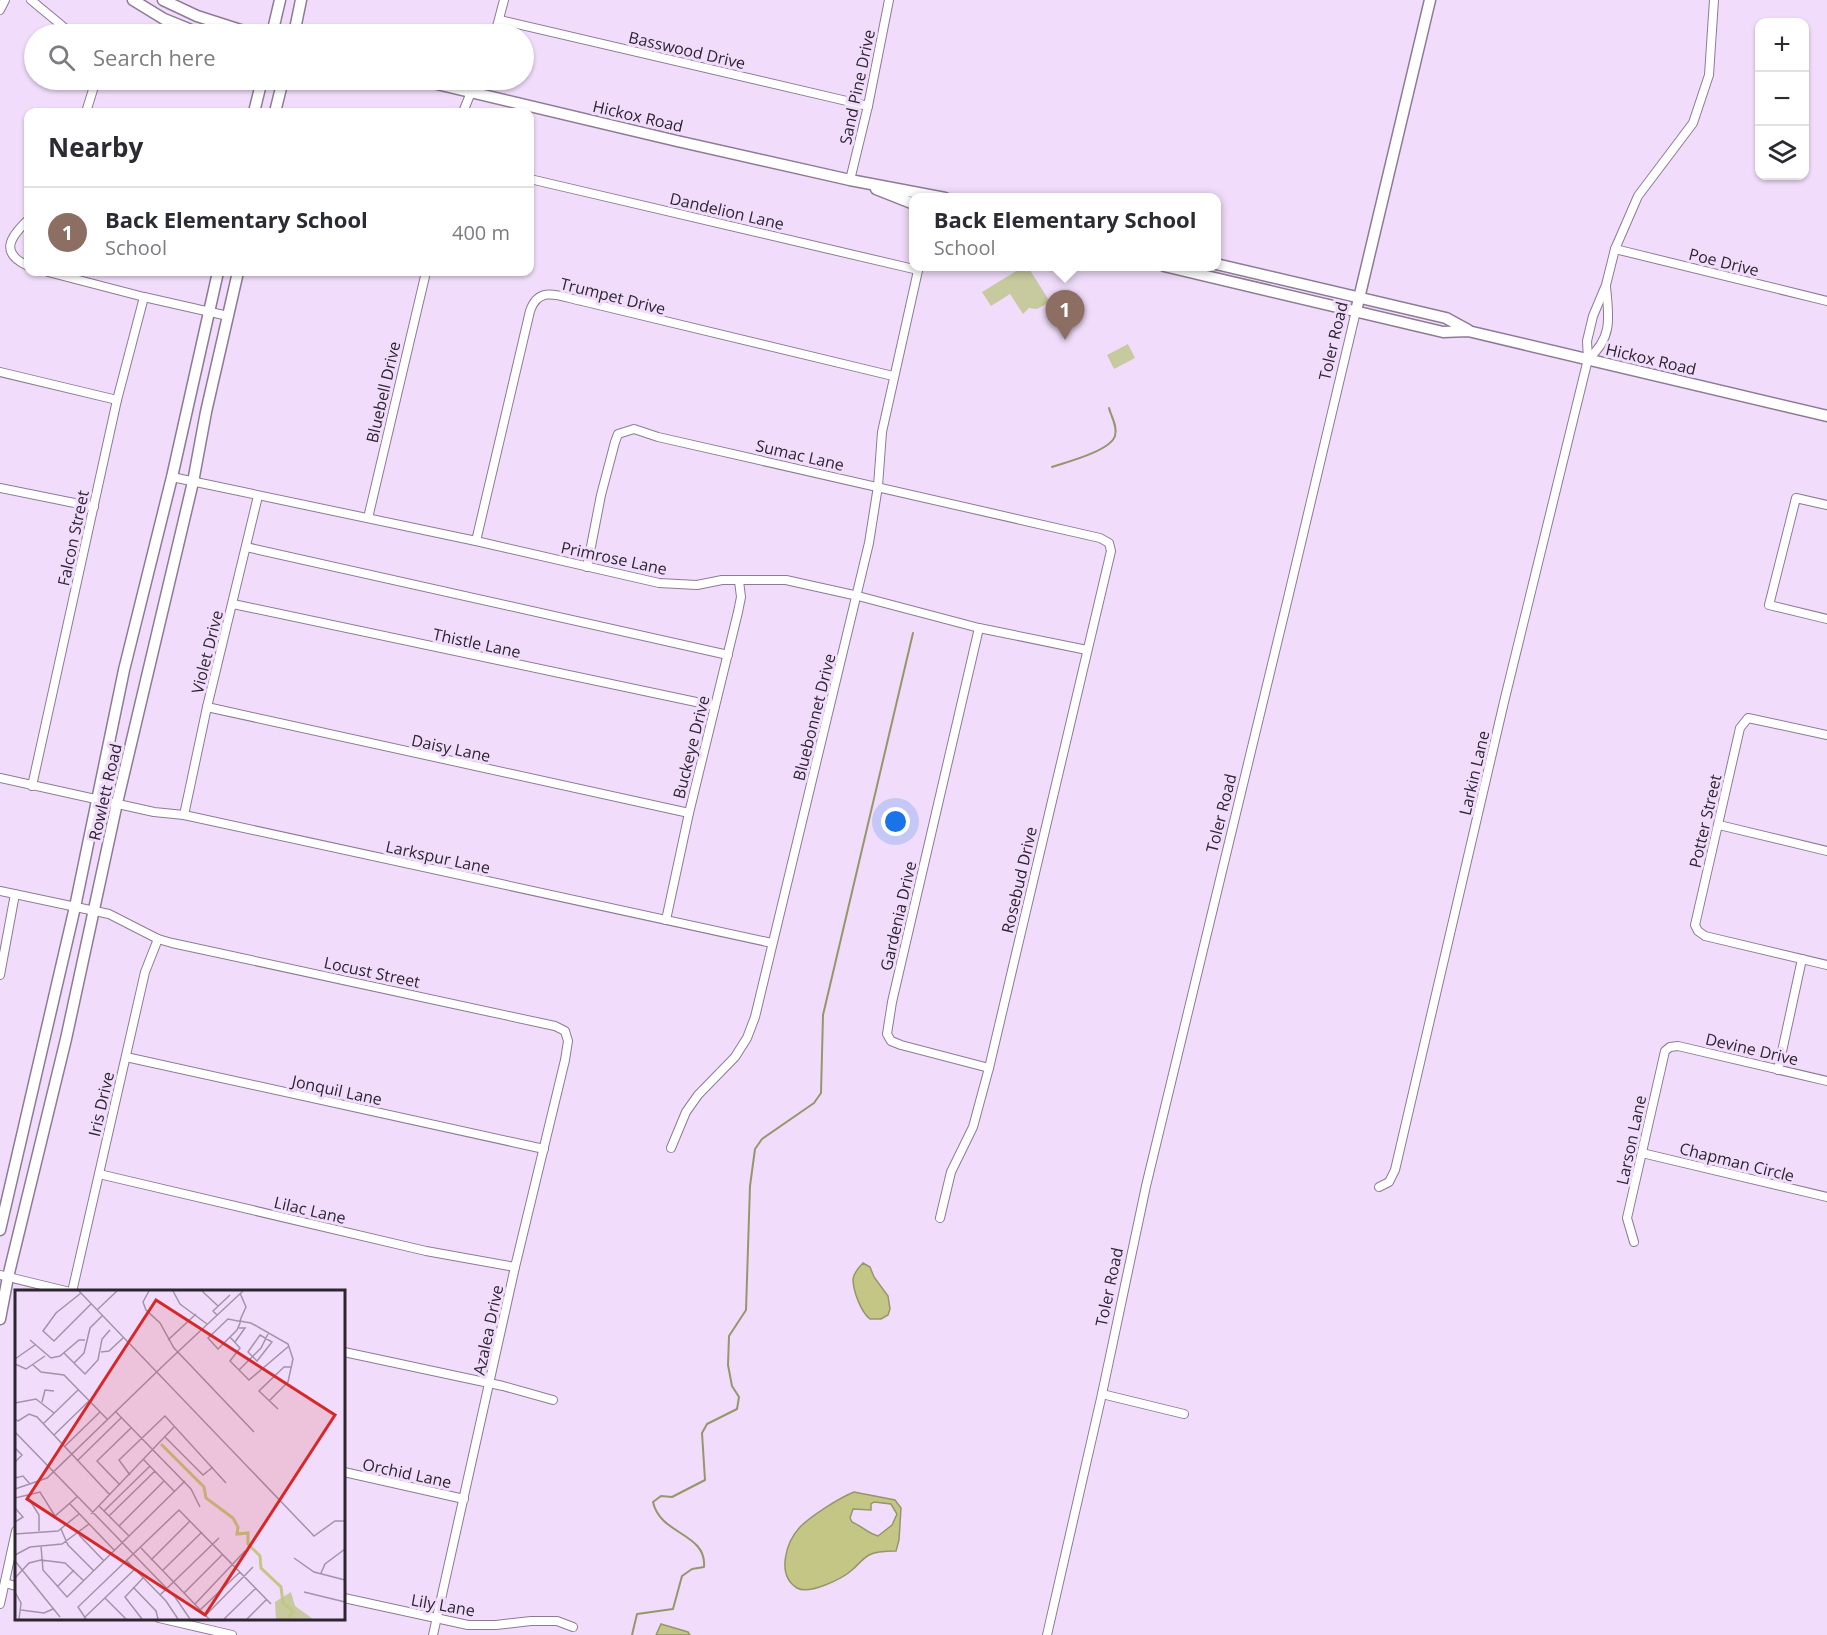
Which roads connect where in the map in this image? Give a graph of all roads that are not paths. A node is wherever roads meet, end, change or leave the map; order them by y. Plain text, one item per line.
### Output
1 (4, 0) edge
2 (31, 0) edge
3 (133, 0) edge
4 (164, 0) edge
5 (280, 0) edge
6 (301, 0) edge
7 (504, 0) edge
8 (889, 0) edge
9 (1430, 0) edge
10 (1714, 0) edge
11 (182, 9) junction
12 (0, 10) edge
13 (500, 20) junction
14 (174, 23) joint
15 (60, 24) edge
16 (219, 24) edge
17 (274, 24) edge
18 (296, 24) edge
19 (499, 24) edge
20 (517, 24) edge
21 (534, 28) edge
22 (93, 90) edge
23 (260, 90) edge
24 (280, 90) edge
25 (465, 90) edge
26 (470, 91) junction
27 (868, 106) junction
28 (87, 108) edge
29 (255, 108) edge
30 (276, 108) edge
31 (465, 108) edge
32 (534, 180) edge
33 (850, 180) junction
34 (918, 193) edge
35 (909, 202) edge
36 (24, 224) edge
37 (1615, 249) junction
38 (24, 264) edge
39 (1221, 265) edge
40 (909, 266) edge
41 (918, 271) edge
42 (1181, 271) edge
43 (63, 276) edge
44 (217, 276) edge
45 (237, 276) edge
46 (425, 276) edge
47 (1606, 285) junction
48 (144, 297) junction
49 (1359, 297) junction
50 (1827, 301) edge
51 (209, 311) junction
52 (1356, 311) junction
53 (228, 316) junction
54 (1468, 331) junction
55 (1588, 359) junction
56 (0, 372) edge
57 (893, 376) junction
58 (117, 400) junction
59 (1827, 416) edge
60 (172, 477) junction
61 (193, 482) junction
62 (878, 486) junction
63 (0, 488) edge
64 (258, 496) junction
65 (1827, 505) edge
66 (94, 507) junction
67 (368, 518) junction
68 (476, 541) junction
69 (1109, 543) joint
70 (246, 547) junction
71 (587, 567) junction
72 (739, 581) junction
73 (858, 596) junction
74 (233, 603) junction
75 (1827, 619) edge
76 (979, 628) junction
77 (1087, 650) junction
78 (728, 655) junction
79 (716, 706) junction
80 (207, 707) junction
81 (1827, 735) edge
82 (0, 778) edge
83 (32, 786) junction
84 (97, 800) junction
85 (117, 803) junction
86 (689, 813) junction
87 (184, 815) junction
88 (1719, 825) junction
89 (1827, 851) edge
90 (0, 891) edge
91 (15, 894) junction
92 (75, 907) junction
93 (93, 911) junction
94 (666, 920) junction
95 (158, 939) junction
96 (772, 943) junction
97 (1802, 959) junction
98 (1827, 965) edge
99 (0, 975) edge
100 (565, 1031) joint
101 (1670, 1047) joint
102 (126, 1057) junction
103 (989, 1068) junction
104 (1778, 1070) junction
105 (1827, 1081) edge
106 (671, 1148) dead end
107 (543, 1149) junction
108 (1642, 1153) junction
109 (99, 1174) junction
110 (1379, 1187) dead end
111 (1827, 1197) edge
112 (940, 1218) dead end
113 (0, 1230) edge
114 (1634, 1242) dead end
115 (515, 1267) junction
116 (4, 1276) edge
117 (63, 1290) edge
118 (71, 1290) edge
119 (0, 1319) edge
120 (345, 1352) edge
121 (490, 1385) junction
122 (1102, 1394) junction
123 (554, 1400) dead end
124 (1184, 1414) dead end
125 (345, 1472) edge
126 (464, 1499) junction
127 (15, 1536) edge
128 (5, 1583) junction
129 (15, 1586) edge
130 (345, 1598) edge
131 (0, 1604) edge
132 (438, 1619) junction
133 (168, 1620) edge
134 (573, 1627) dead end
135 (232, 1635) edge
136 (433, 1635) edge
137 (1047, 1635) edge

1 - 12 street
2 - 15 street
3 - 14 main road
4 - 11 main road
5 - 17 main road
6 - 18 main road
7 - 13 street
8 - 27 street, Sand Pine Drive
9 - 49 main road, Toler Road
10 - 37 street
11 - 14 main road
11 - 16 main road
13 - 19 street
13 - 20 street, Basswood Drive
21 - 27 street, Basswood Drive
22 - 28 street
23 - 29 main road
24 - 30 main road
25 - 26 main road, Hickox Road
26 - 31 street
26 - 33 main road, Hickox Road
27 - 33 street, Sand Pine Drive
32 - 40 street, Dandelion Lane
33 - 34 main road, Hickox Road
33 - 35 main road, Hickox Road
36 - 38 street
37 - 47 street
37 - 50 street, Poe Drive
39 - 49 main road, Hickox Road
41 - 57 street, Bluebonnet Drive
42 - 52 main road, Hickox Road
43 - 48 street
44 - 51 main road, Rowlett Road
45 - 53 main road, Rowlett Road
46 - 67 street, Bluebell Drive
47 - 55 street
47 - 55 street
48 - 51 street
48 - 58 street, Falcon Street
49 - 52 main road, Toler Road
49 - 54 main road, Hickox Road
51 - 53 street
51 - 60 main road, Rowlett Road
52 - 54 main road, Hickox Road
52 - 122 street, Toler Road
53 - 61 main road, Rowlett Road
54 - 55 main road, Hickox Road
55 - 59 main road, Hickox Road
55 - 110 street, Larkin Lane
56 - 58 street
57 - 62 street, Bluebonnet Drive
57 - 68 street, Trumpet Drive
58 - 66 street, Falcon Street
60 - 61 street, Primrose Lane
60 - 84 main road, Rowlett Road
61 - 64 street, Primrose Lane
61 - 85 main road, Rowlett Road
62 - 69 street, Sumac Lane
62 - 71 street, Sumac Lane
62 - 73 street, Bluebonnet Drive
63 - 66 street
64 - 67 street, Primrose Lane
64 - 70 street, Violet Drive
65 - 75 street
66 - 83 street, Falcon Street
67 - 68 street, Primrose Lane
68 - 71 street, Primrose Lane
69 - 77 street, Rosebud Drive
70 - 74 street, Violet Drive
70 - 78 street
71 - 72 street, Primrose Lane
72 - 73 street, Primrose Lane
72 - 78 street, Buckeye Drive
73 - 76 street, Primrose Lane
73 - 96 street, Bluebonnet Drive
74 - 79 street, Thistle Lane
74 - 80 street, Violet Drive
76 - 77 street, Primrose Lane
76 - 103 street, Gardenia Drive
77 - 103 street, Rosebud Drive
78 - 79 street, Buckeye Drive
79 - 86 street, Buckeye Drive
80 - 86 street, Daisy Lane
80 - 87 street, Violet Drive
81 - 88 street, Potter Street
82 - 83 street, Larkspur Lane
83 - 84 street, Larkspur Lane
84 - 85 street, Larkspur Lane
84 - 92 main road, Rowlett Road
85 - 87 street, Larkspur Lane
85 - 93 main road, Rowlett Road
86 - 94 street, Buckeye Drive
87 - 94 street, Larkspur Lane
88 - 89 street
88 - 97 street, Potter Street
90 - 91 street
91 - 92 street
91 - 99 street
92 - 93 street
92 - 113 main road, Rowlett Road
93 - 95 street
93 - 116 main road, Rowlett Road
94 - 96 street, Larkspur Lane
95 - 100 street, Locust Street
95 - 102 street, Iris Drive
96 - 106 street, Bluebonnet Drive
97 - 98 street
97 - 104 street
100 - 107 street, Azalea Drive
101 - 104 street, Devine Drive
101 - 108 street, Larson Lane
102 - 107 street, Jonquil Lane
102 - 109 street, Iris Drive
103 - 112 street, Rosebud Drive
104 - 105 street, Devine Drive
107 - 115 street, Azalea Drive
108 - 111 street, Chapman Circle
108 - 114 street, Larson Lane
109 - 115 street, Lilac Lane
109 - 118 street, Iris Drive
115 - 121 street, Azalea Drive
116 - 117 street
116 - 119 main road, Rowlett Road
120 - 121 street
121 - 123 street
121 - 126 street, Azalea Drive
122 - 124 street
122 - 137 street, Toler Road
125 - 126 street, Orchid Lane
126 - 132 street, Azalea Drive
127 - 128 street
128 - 129 street
128 - 131 street
130 - 132 street, Lily Lane
132 - 134 street, Lily Lane
132 - 136 street, Azalea Drive
133 - 135 street

